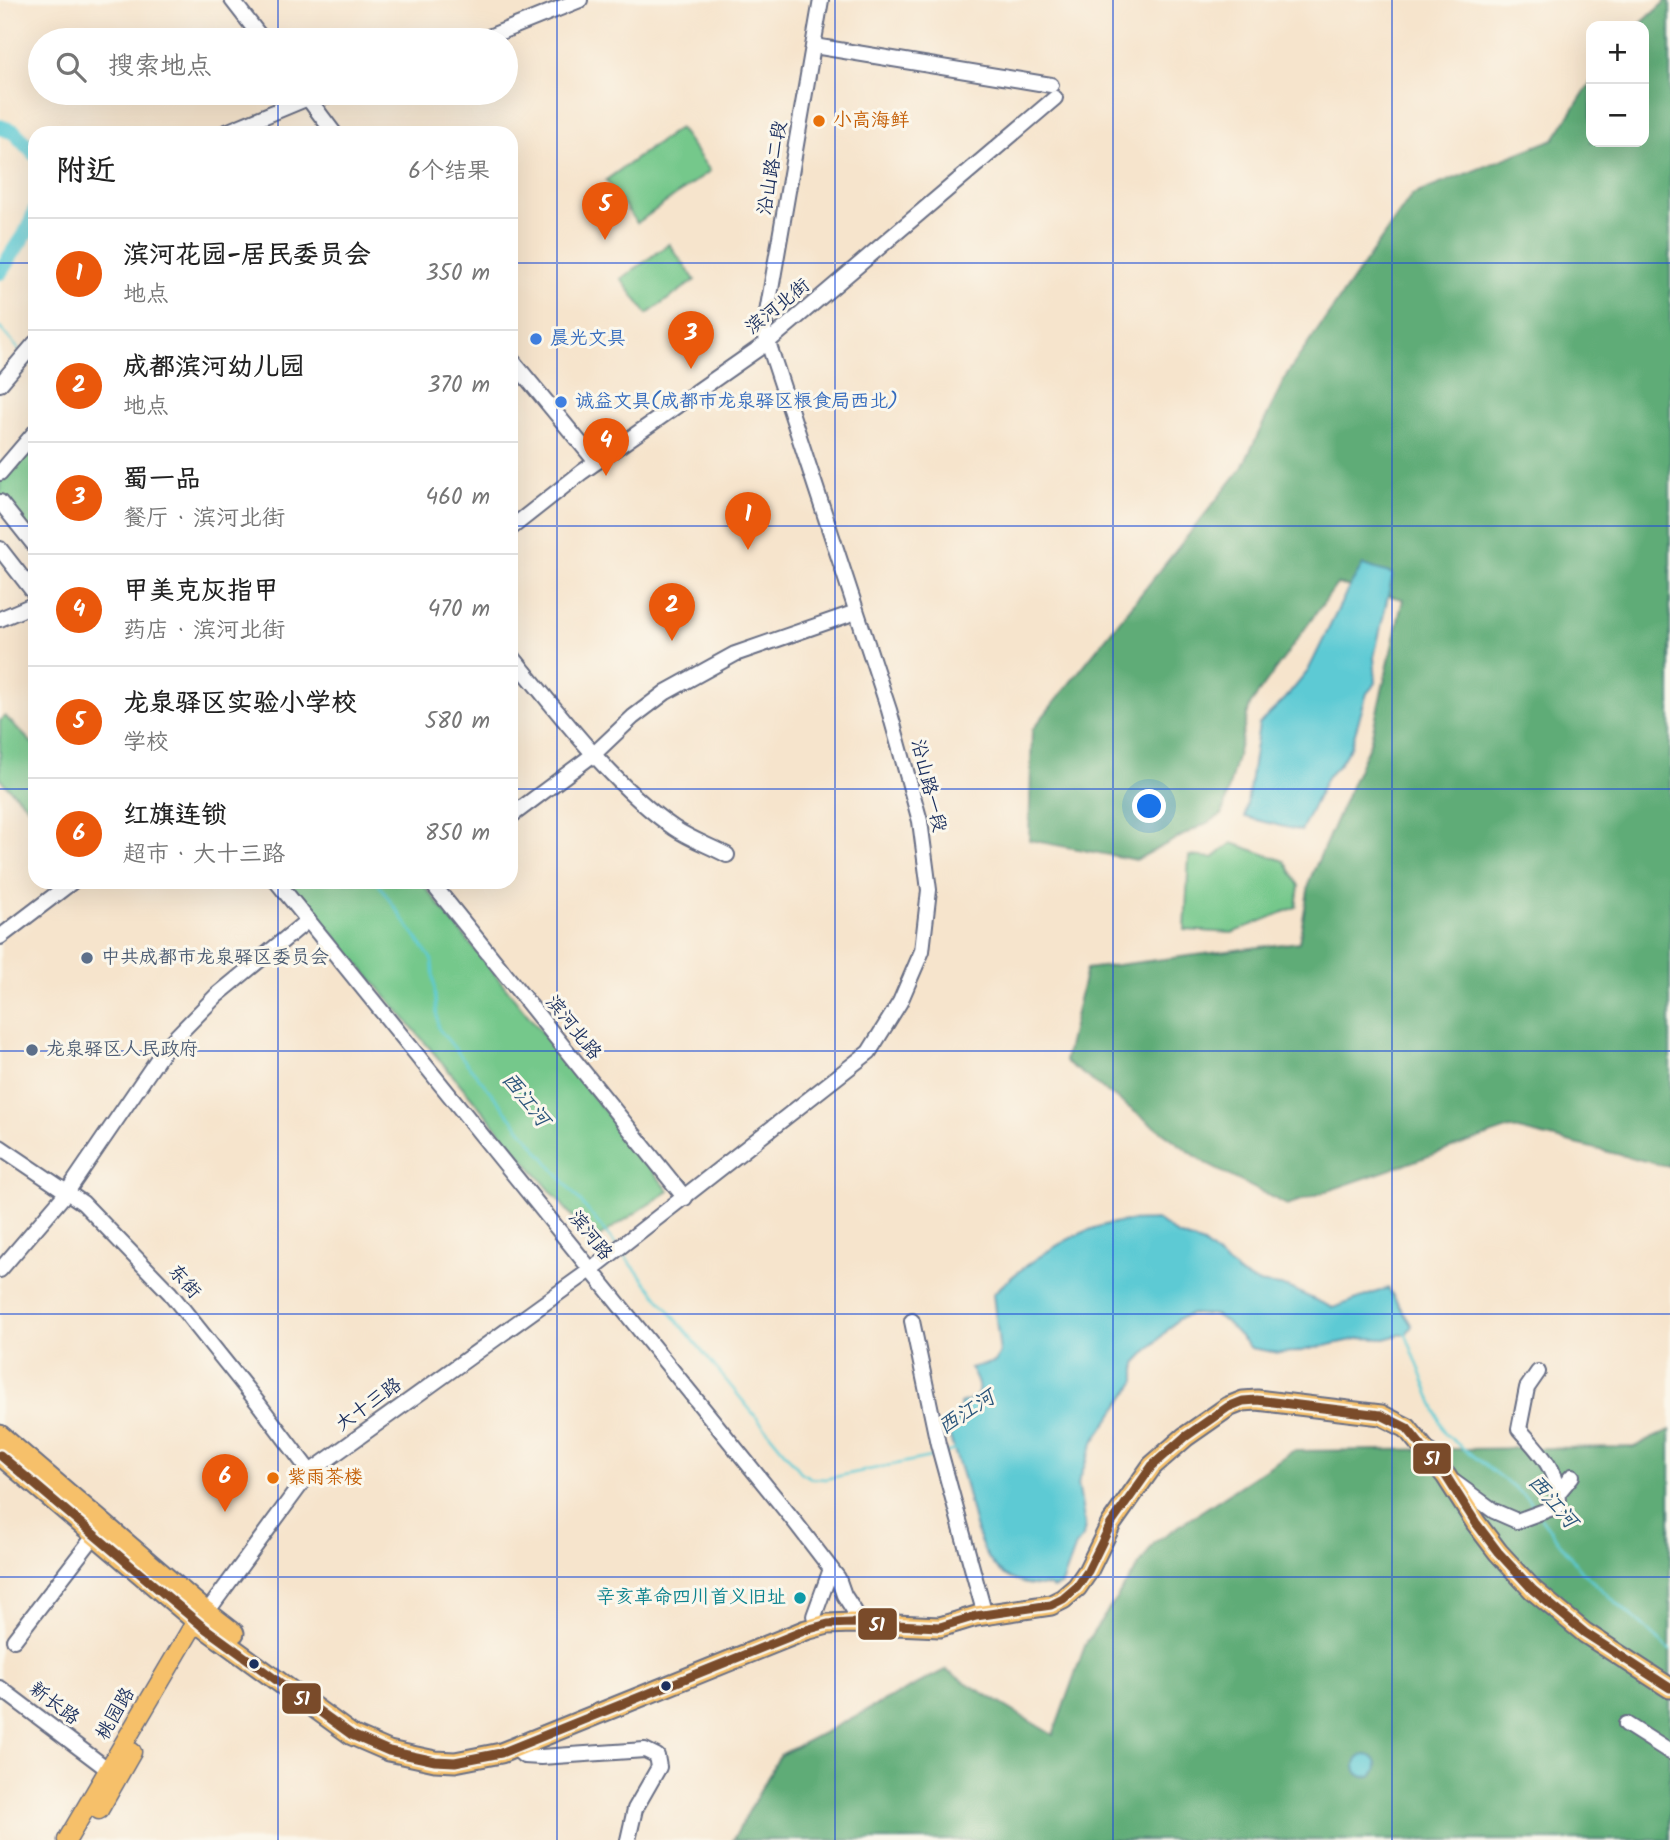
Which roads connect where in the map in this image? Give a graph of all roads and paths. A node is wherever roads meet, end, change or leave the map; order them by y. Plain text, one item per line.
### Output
1 (232, 0) edge
2 (580, 0) edge
3 (821, 0) edge
4 (254, 28) edge
5 (511, 28) edge
6 (814, 46) junction
7 (284, 105) edge
8 (313, 105) edge
9 (238, 126) edge
10 (329, 126) edge
11 (768, 342) junction
12 (28, 350) edge
13 (518, 368) edge
14 (0, 384) edge
15 (28, 440) edge
16 (596, 463) junction
17 (0, 473) edge
18 (0, 502) edge
19 (518, 523) edge
20 (28, 537) edge
21 (0, 549) edge
22 (28, 585) edge
23 (28, 607) edge
24 (856, 612) junction
25 (0, 618) edge
26 (518, 663) edge
27 (594, 754) junction
28 (518, 811) edge
29 (727, 855) dead end
30 (63, 889) edge
31 (283, 889) edge
32 (437, 889) edge
33 (308, 920) junction
34 (0, 937) edge
35 (0, 1147) edge
36 (67, 1192) junction
37 (685, 1198) junction
38 (651, 1223) joint
39 (592, 1269) junction
40 (0, 1270) edge
41 (912, 1321) dead end
42 (1538, 1372) dead end
43 (0, 1435) edge
44 (0, 1455) edge
45 (310, 1472) junction
46 (1446, 1476) junction
47 (1572, 1476) dead end
48 (1558, 1493) junction
49 (95, 1535) junction
50 (831, 1569) junction
51 (204, 1616) junction
52 (814, 1616) junction
53 (980, 1616) junction
54 (853, 1618) junction
55 (14, 1640) dead end
56 (0, 1688) edge
57 (1670, 1688) edge
58 (1626, 1724) dead end
59 (515, 1748) junction
60 (1670, 1752) edge
61 (113, 1773) junction
62 (67, 1840) edge
63 (81, 1840) edge
64 (628, 1840) edge

1 - 4 street
2 - 5 street
3 - 6 street, 沿山路二段
6 - 11 street, 沿山路二段
6 - 11 street, 滨河北街
7 - 9 street
8 - 10 street
11 - 16 street, 滨河北街
11 - 24 street, 沿山路一段
12 - 14 street
13 - 16 street
15 - 17 street
16 - 19 street, 滨河北街
18 - 20 street
21 - 22 street
23 - 25 street
24 - 27 street
24 - 37 street, 沿山路一段
26 - 27 street
27 - 28 street
27 - 29 street
30 - 34 street
31 - 33 street, 滨河路
32 - 37 street, 滨河北路
33 - 36 street
33 - 39 street, 滨河路
35 - 36 street, 东街
36 - 40 street
36 - 45 street, 东街
37 - 38 street, 沿山路一段
38 - 39 street, 大十三路
39 - 45 street, 大十三路
39 - 50 street, 滨河路
41 - 53 street
42 - 48 street
43 - 51 highway
44 - 49 highway
45 - 51 street, 大十三路
46 - 48 street
46 - 53 highway
46 - 57 highway
47 - 48 street
49 - 51 highway
49 - 55 street
50 - 52 street
50 - 54 street, 滨河路
51 - 52 highway
51 - 59 highway
51 - 61 main road, 桃园路
52 - 54 highway
53 - 54 highway
54 - 59 highway
56 - 61 street, 新长路
58 - 60 street
59 - 64 street
61 - 62 main road, 桃园路
61 - 63 main road

